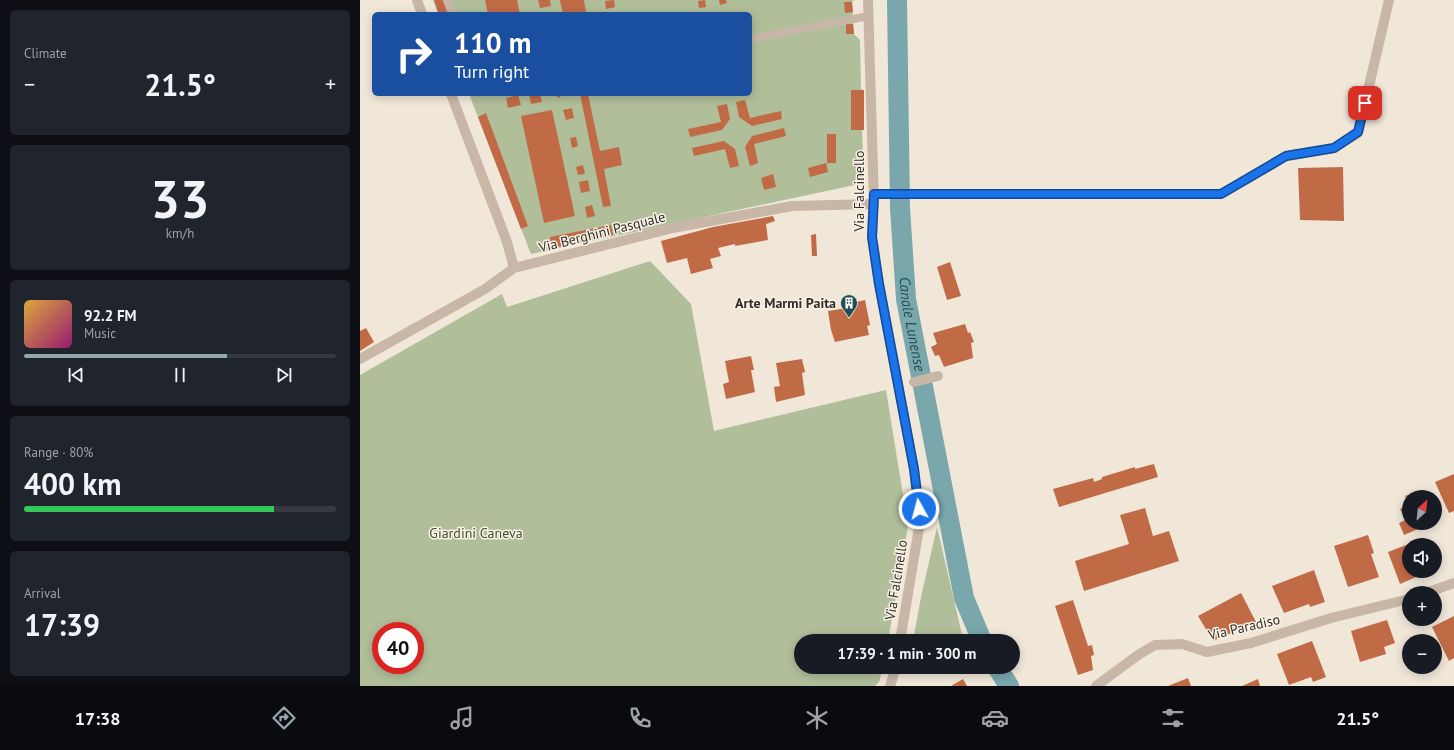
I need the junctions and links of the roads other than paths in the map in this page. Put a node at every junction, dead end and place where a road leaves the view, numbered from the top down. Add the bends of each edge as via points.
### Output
1 (416, 0) edge
2 (447, 0) edge
3 (868, 0) edge
4 (1389, 0) edge
5 (421, 12) edge
6 (451, 12) edge
7 (869, 16) junction
8 (752, 40) edge
9 (452, 96) edge
10 (874, 199) junction
11 (514, 268) junction
12 (360, 359) edge
13 (938, 376) dead end
14 (915, 382) dead end
15 (1454, 583) edge
16 (1442, 587) edge
17 (1402, 601) edge
18 (901, 634) edge
19 (894, 674) edge
20 (890, 686) edge
21 (1096, 686) edge

1 - 5 street
2 - 6 lane
3 - 7 street, Via Falcinello
4 - 10 street, Via Berghini Pasquale via 1358,132 1334,148 1286,156 1221,194 889,194
7 - 8 lane
7 - 10 street, Via Falcinello
9 - 11 street via 507,242
10 - 11 street, Via Berghini Pasquale via 792,206 672,228
10 - 18 street, Via Falcinello via 874,245 914,469 920,522
11 - 12 street, Via Berghini Pasquale via 485,289
13 - 14 street
15 - 16 street
17 - 21 street, Via Paradiso via 1331,618 1251,643 1207,652 1182,644 1156,645
19 - 20 street

